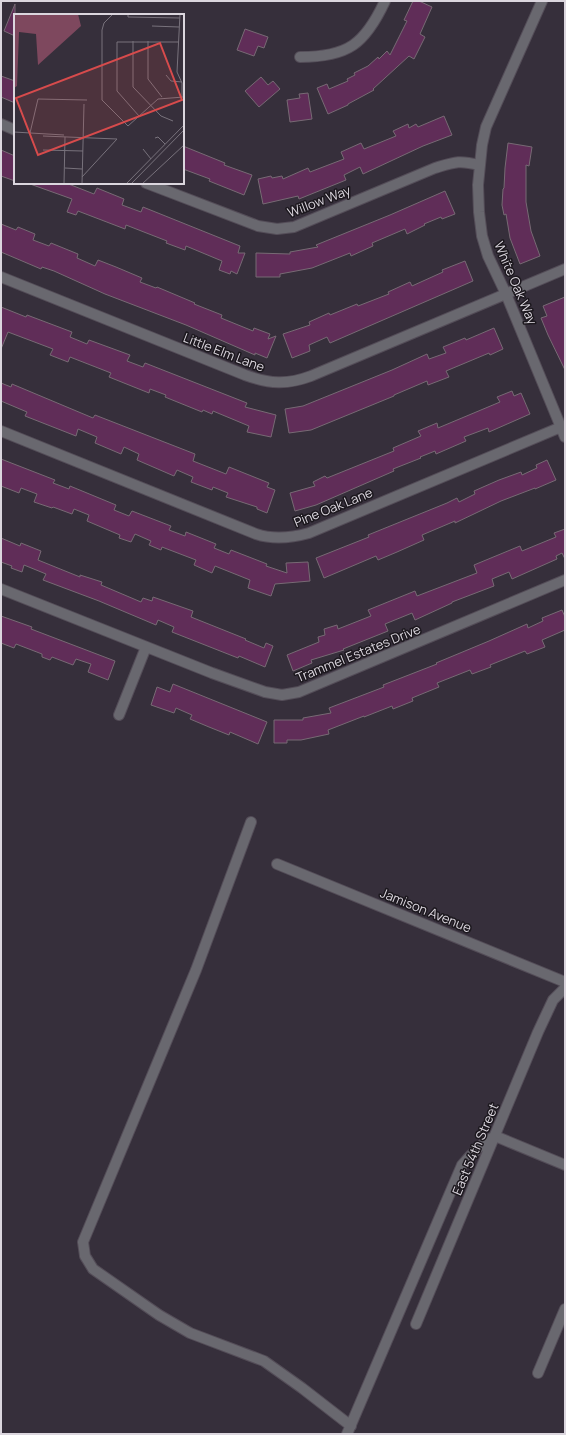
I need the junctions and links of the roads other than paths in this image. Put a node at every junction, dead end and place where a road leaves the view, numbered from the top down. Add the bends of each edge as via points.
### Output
1 (385, 1) edge
2 (542, 1) edge
3 (300, 57) dead end
4 (1, 124) edge
5 (14, 130) edge
6 (479, 165) junction
7 (149, 184) edge
8 (565, 269) edge
9 (1, 278) edge
10 (506, 294) junction
11 (561, 427) junction
12 (1, 431) edge
13 (565, 437) edge
14 (565, 580) edge
15 (1, 589) edge
16 (146, 647) junction
17 (119, 715) dead end
18 (251, 822) dead end
19 (277, 864) dead end
20 (565, 982) edge
21 (565, 988) edge
22 (495, 1136) junction
23 (565, 1165) edge
24 (565, 1309) edge
25 (416, 1324) dead end
26 (538, 1373) dead end
27 (349, 1430) edge

1 - 3 street via 371,28 357,43 330,55
2 - 6 street, White Oak Way via 486,127
4 - 5 street
6 - 7 street, Willow Way via 455,161 294,227 277,229 258,226
6 - 10 street, White Oak Way via 482,236 488,256
8 - 10 street, Little Elm Lane
9 - 10 street, Little Elm Lane via 257,380 277,383 311,376
10 - 11 street, White Oak Way
11 - 12 street, Pine Oak Lane via 309,533 286,538 256,534
11 - 13 street, White Oak Way
14 - 16 street, Trammel Estates Drive via 291,694 265,692
15 - 16 street, Trammel Estates Drive
16 - 17 street
18 - 27 street via 196,970 83,1242 85,1256 93,1270 159,1315 190,1333 264,1361 302,1388
19 - 20 street, Jamison Avenue
21 - 22 street, East 54th Street via 549,1006
22 - 23 street
22 - 25 street, East 54th Street
22 - 27 street via 472,1152 462,1165
24 - 26 street

